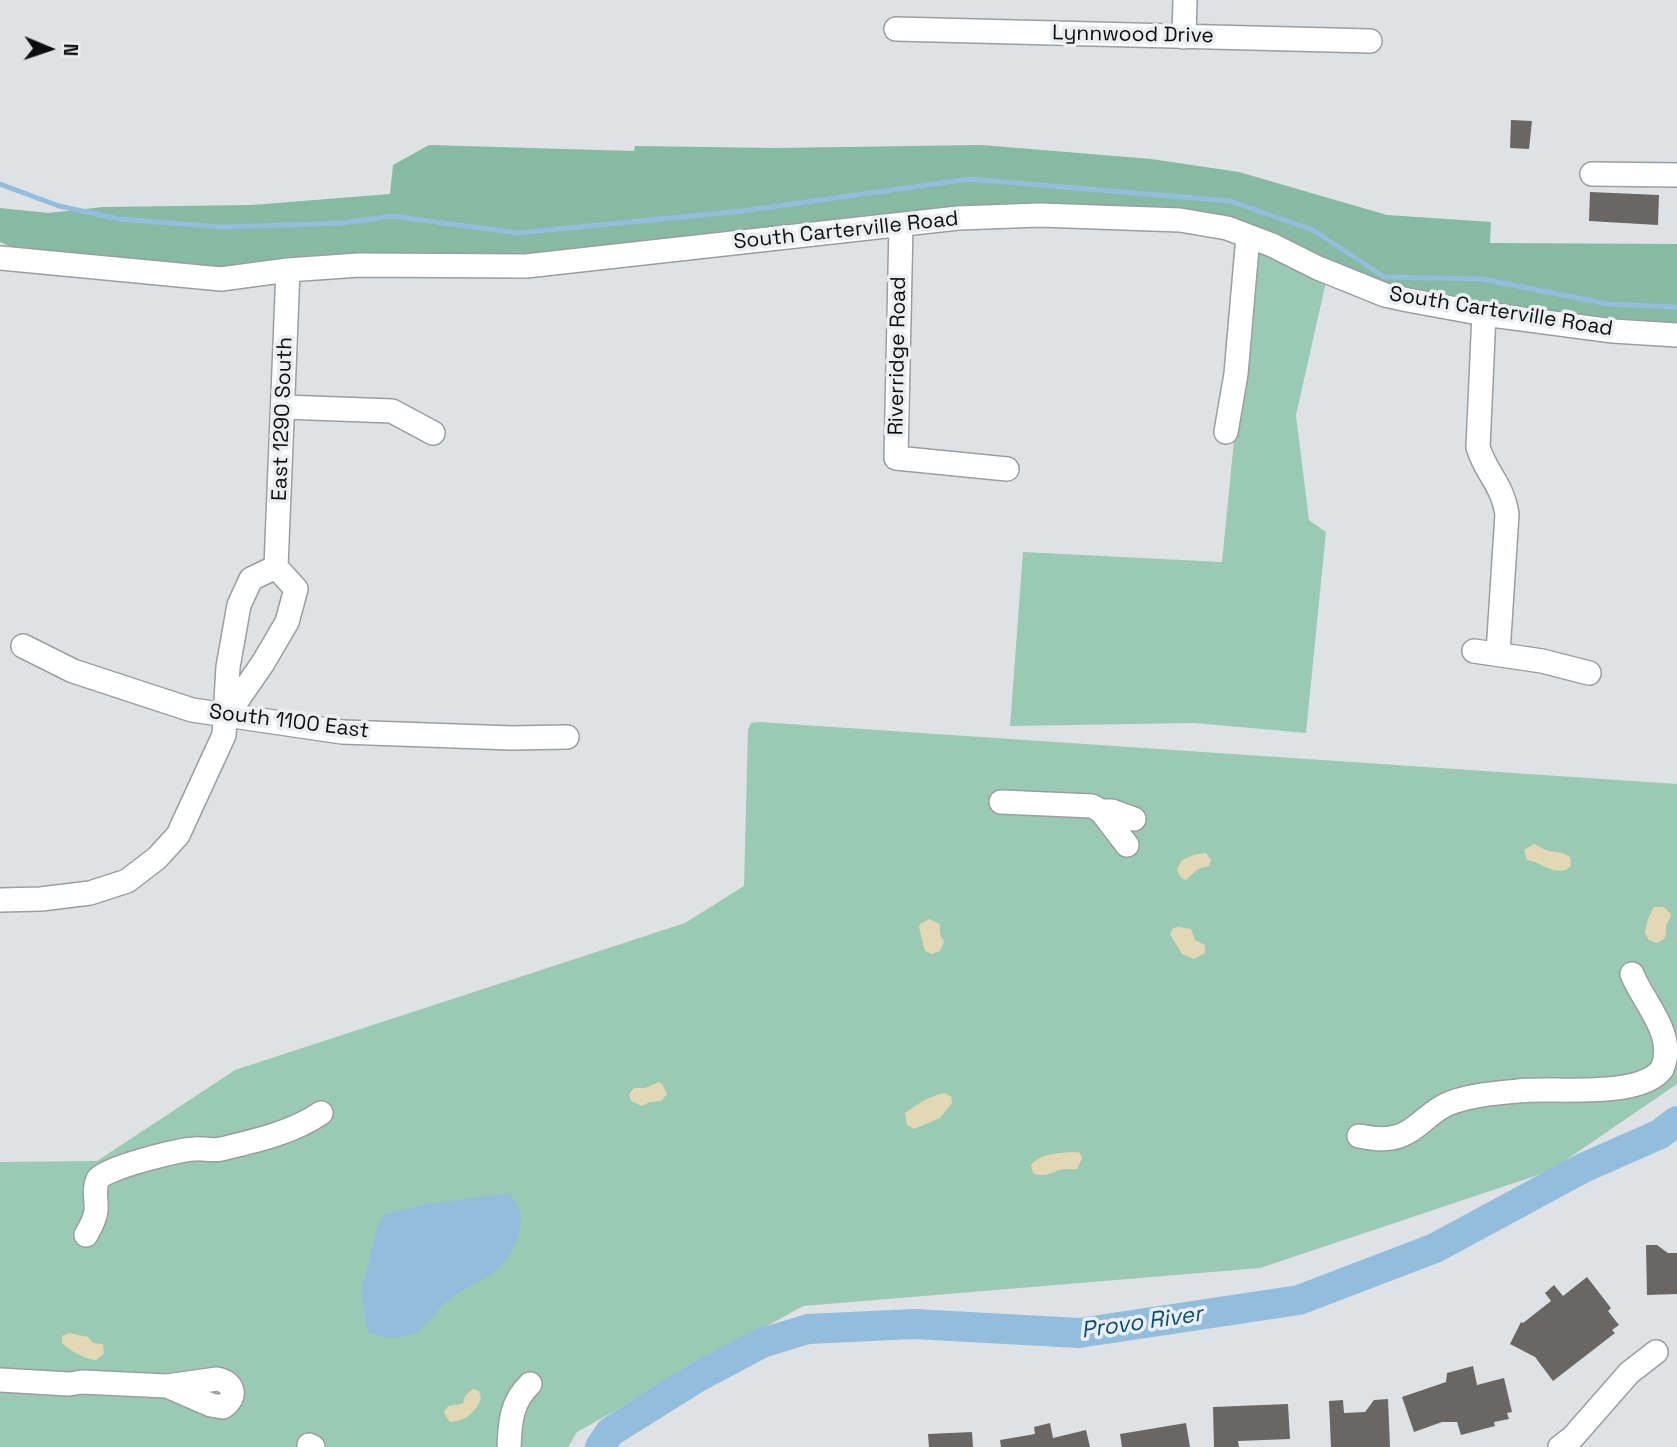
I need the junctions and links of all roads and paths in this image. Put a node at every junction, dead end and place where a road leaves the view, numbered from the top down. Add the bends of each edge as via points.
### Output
1 (1185, 0) edge
2 (896, 29) dead end
3 (1184, 37) junction
4 (1370, 41) dead end
5 (1592, 174) dead end
6 (1677, 175) edge
7 (901, 225) junction
8 (1248, 236) junction
9 (0, 258) edge
10 (288, 270) junction
11 (1485, 314) junction
12 (1677, 335) edge
13 (284, 407) junction
14 (1226, 432) dead end
15 (433, 433) dead end
16 (1007, 469) dead end
17 (276, 567) junction
18 (23, 646) dead end
19 (1474, 651) dead end
20 (1498, 653) junction
21 (1589, 673) dead end
22 (226, 715) junction
23 (567, 737) dead end
24 (1001, 802) dead end
25 (1101, 811) junction
26 (1134, 819) dead end
27 (1128, 845) dead end
28 (0, 900) edge
29 (1633, 974) dead end
30 (321, 1113) dead end
31 (1359, 1136) dead end
32 (86, 1235) dead end
33 (1656, 1352) dead end
34 (0, 1380) edge
35 (530, 1384) dead end
36 (167, 1385) dead end
37 (509, 1447) edge
38 (1560, 1447) edge

1 - 3 street
2 - 3 street, Lynnwood Drive
3 - 4 street, Lynnwood Drive
5 - 6 street
7 - 8 street, South Carterville Road via 958,218 1057,216 1180,220
7 - 10 street, South Carterville Road via 526,266 359,265
7 - 16 street, Riverridge Road via 896,458
8 - 11 street, South Carterville Road via 1385,295
8 - 14 street
9 - 10 street, South Carterville Road via 221,279
10 - 13 street, East 1290 South
11 - 12 street, South Carterville Road
11 - 20 street via 1478,447 1498,483 1507,513
13 - 15 street via 392,411
13 - 17 street, East 1290 South
17 - 22 street via 251,579 239,605 228,667
17 - 22 street via 296,589 287,622
18 - 22 street, South 1100 East via 73,671 192,710
19 - 20 street
20 - 21 street
22 - 23 street, South 1100 East via 342,732
22 - 28 street via 224,735 190,811 178,835 157,858 127,881 90,893
24 - 25 street via 1092,806
25 - 26 street
25 - 27 street
29 - 31 street via 1670,1042 1667,1058 1653,1077 1627,1087 1527,1090 1465,1098 1438,1108 1408,1133 1392,1138
30 - 32 street via 297,1128 217,1150 173,1153 106,1172 96,1187 96,1213
33 - 38 street via 1629,1373
34 - 36 street
35 - 37 street via 514,1404

